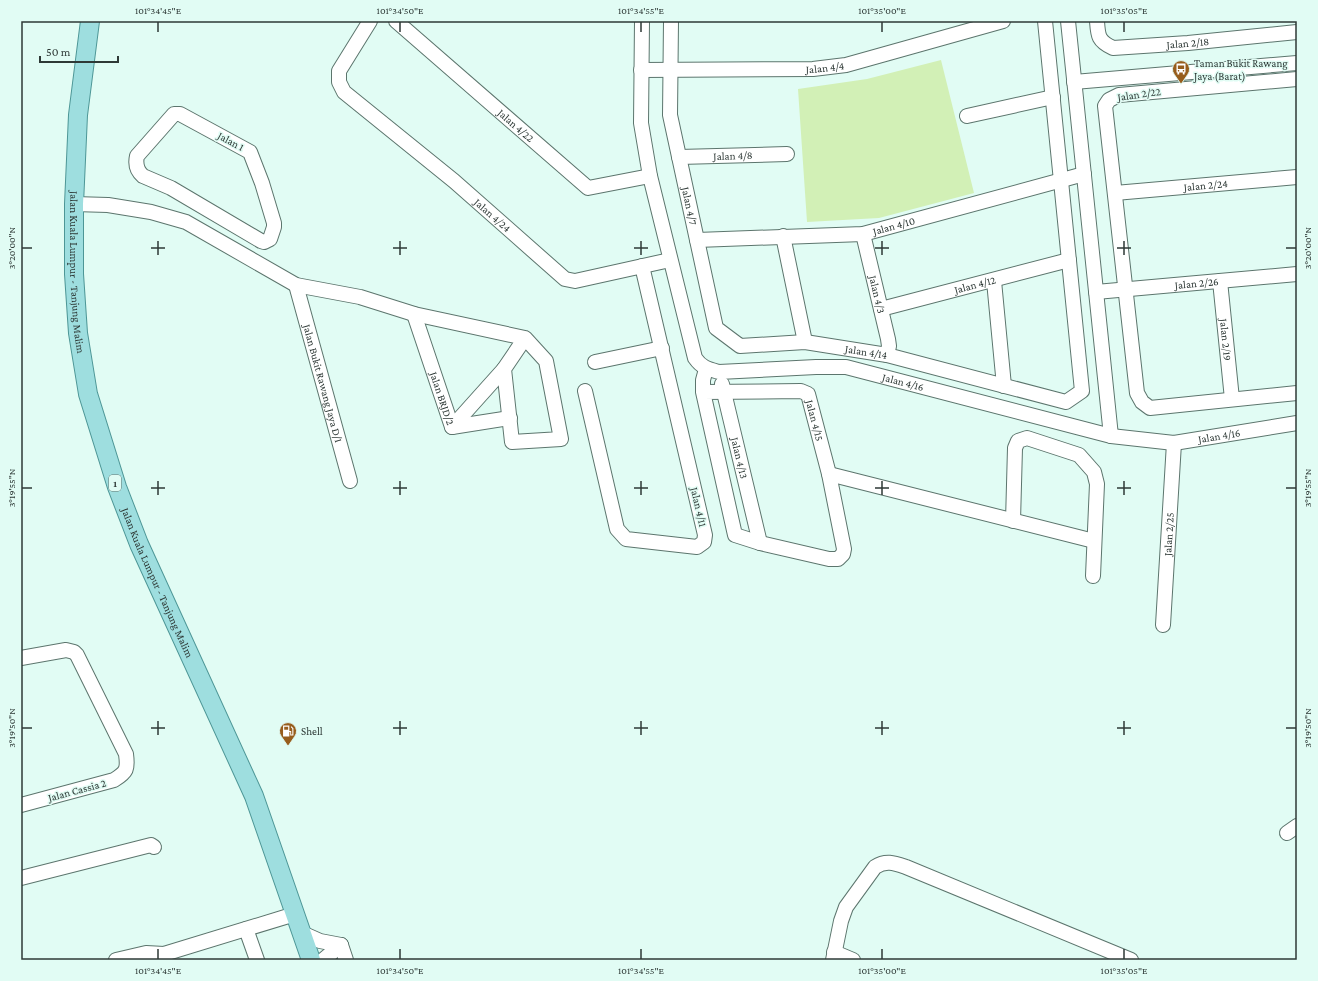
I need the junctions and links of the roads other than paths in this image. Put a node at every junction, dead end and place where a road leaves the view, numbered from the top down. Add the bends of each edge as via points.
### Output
1 (90, 21) edge
2 (370, 21) edge
3 (396, 21) edge
4 (642, 21) edge
5 (671, 21) edge
6 (1003, 21) edge
7 (1045, 21) edge
8 (1068, 21) edge
9 (1098, 21) edge
10 (1297, 32) edge
11 (1297, 63) edge
12 (669, 69) junction
13 (641, 70) junction
14 (1297, 79) edge
15 (1074, 82) junction
16 (1053, 97) junction
17 (967, 116) dead end
18 (787, 154) dead end
19 (679, 157) junction
20 (1084, 174) junction
21 (650, 176) junction
22 (1297, 177) edge
23 (1061, 180) junction
24 (1115, 193) junction
25 (195, 203) junction
26 (74, 204) junction
27 (186, 222) junction
28 (863, 234) junction
29 (783, 236) junction
30 (697, 240) junction
31 (670, 260) junction
32 (1069, 260) junction
33 (642, 266) junction
34 (1297, 274) edge
35 (994, 281) junction
36 (1220, 281) junction
37 (296, 285) junction
38 (1126, 290) junction
39 (1096, 292) junction
40 (881, 309) junction
41 (414, 314) junction
42 (727, 337) joint
43 (525, 338) junction
44 (805, 342) junction
45 (662, 348) junction
46 (893, 356) junction
47 (595, 362) dead end
48 (504, 368) junction
49 (713, 370) junction
50 (893, 379) junction
51 (1004, 386) junction
52 (585, 391) dead end
53 (723, 391) junction
54 (703, 392) junction
55 (1297, 393) edge
56 (1232, 399) junction
57 (510, 418) junction
58 (1297, 423) edge
59 (452, 428) junction
60 (1111, 436) junction
61 (1174, 443) junction
62 (829, 474) junction
63 (350, 481) dead end
64 (1013, 521) junction
65 (1094, 541) junction
66 (760, 543) junction
67 (1093, 576) dead end
68 (1163, 625) dead end
69 (21, 658) edge
70 (21, 804) edge
71 (154, 846) dead end
72 (21, 878) edge
73 (296, 914) junction
74 (246, 929) junction
75 (302, 934) junction
76 (341, 945) junction
77 (834, 956) edge
78 (147, 957) edge
79 (162, 957) edge
80 (116, 960) edge
81 (257, 960) edge
82 (311, 960) edge
83 (323, 960) edge
84 (346, 960) edge
85 (853, 960) edge
86 (1131, 960) edge

1 - 26 main road, Jalan Kuala Lumpur - Tanjung Malim / 1 via 78,115
2 - 33 street, Jalan 4/24 via 339,71 339,82 344,92 454,180 564,279 575,281
3 - 21 street, Jalan 4/22 via 588,188
4 - 13 street
5 - 12 street, Jalan 4/7
6 - 12 street, Jalan 4/4 via 846,65 813,69
7 - 16 street
8 - 15 street
9 - 10 street, Jalan 2/18 via 1098,36 1104,44 1112,48
11 - 15 street
12 - 13 street, Jalan 4/4
12 - 19 street, Jalan 4/7 via 670,115
13 - 21 street via 641,123
14 - 24 street, Jalan 2/22 via 1119,95 1108,100 1105,106
15 - 20 street
16 - 17 street
16 - 23 street
18 - 19 street, Jalan 4/8
19 - 30 street, Jalan 4/7
20 - 23 street, Jalan 4/10
20 - 39 street
21 - 31 street
22 - 24 street, Jalan 2/24
23 - 28 street, Jalan 4/10
23 - 32 street
24 - 38 street
25 - 25 street, Jalan 1 via 171,188 143,176 136,165 137,156 174,114 180,114 250,152 274,223 272,236 267,241 261,240
25 - 27 street
26 - 27 street via 108,205 151,212
26 - 73 main road, Jalan Kuala Lumpur - Tanjung Malim / 1 via 74,274 78,333 88,394 109,464 138,544 254,796
27 - 37 street
28 - 29 street, Jalan 4/10
28 - 40 street, Jalan 4/3
29 - 30 street, Jalan 4/10
29 - 44 street
30 - 42 street, Jalan 4/7 via 716,328
31 - 33 street, Jalan 4/24
31 - 49 street via 695,358 699,364
32 - 35 street, Jalan 4/12
32 - 51 street, Jalan 4/14 via 1082,391 1066,402
33 - 45 street, Jalan 4/11
34 - 36 street, Jalan 2/26
35 - 40 street, Jalan 4/12
35 - 51 street
36 - 38 street, Jalan 2/26
36 - 56 street, Jalan 2/19
37 - 41 street via 360,297
37 - 63 street, Jalan Bukit Rawang Jaya D/1
38 - 39 street, Jalan 2/26
38 - 56 street via 1137,393 1142,402 1150,408
39 - 60 street
40 - 46 street, Jalan 4/3
41 - 43 street
41 - 59 street, Jalan BRJD/2
42 - 44 street, Jalan 4/14 via 740,346
43 - 48 street
43 - 57 street via 546,361 561,439 512,442
44 - 46 street, Jalan 4/14
45 - 47 street
45 - 52 street, Jalan 4/11 via 705,534 704,542 697,547 626,539 616,529
46 - 50 street, Jalan 4/3
46 - 51 street, Jalan 4/14
48 - 57 street
48 - 59 street
49 - 50 street, Jalan 4/16 via 846,368
49 - 53 street, Jalan 4/13
49 - 54 street via 703,380
50 - 60 street, Jalan 4/16
53 - 54 street, Jalan 4/15
53 - 62 street, Jalan 4/15 via 806,393
53 - 66 street, Jalan 4/13
54 - 66 street via 735,534
55 - 56 street
57 - 59 street, Jalan BRJD/2
58 - 61 street, Jalan 4/16
60 - 61 street, Jalan 4/16
61 - 68 street, Jalan 2/25
62 - 64 street
62 - 66 street, Jalan 4/15 via 843,554 838,559 829,559
64 - 65 street
64 - 65 street via 1015,448 1018,441 1027,438 1079,455 1094,472 1097,484
65 - 67 street
69 - 70 street, Jalan Cassia 2 via 66,650 77,655 126,754 128,766 123,775 114,780
71 - 72 street
73 - 74 street
73 - 75 main road, Jalan Kuala Lumpur - Tanjung Malim / 1
74 - 79 street
74 - 81 street
75 - 76 street via 320,942
75 - 82 main road, Jalan Kuala Lumpur - Tanjung Malim / 1
76 - 83 street
76 - 84 street
77 - 85 street
77 - 86 street via 846,906 875,867 890,862
78 - 79 street
78 - 80 street

